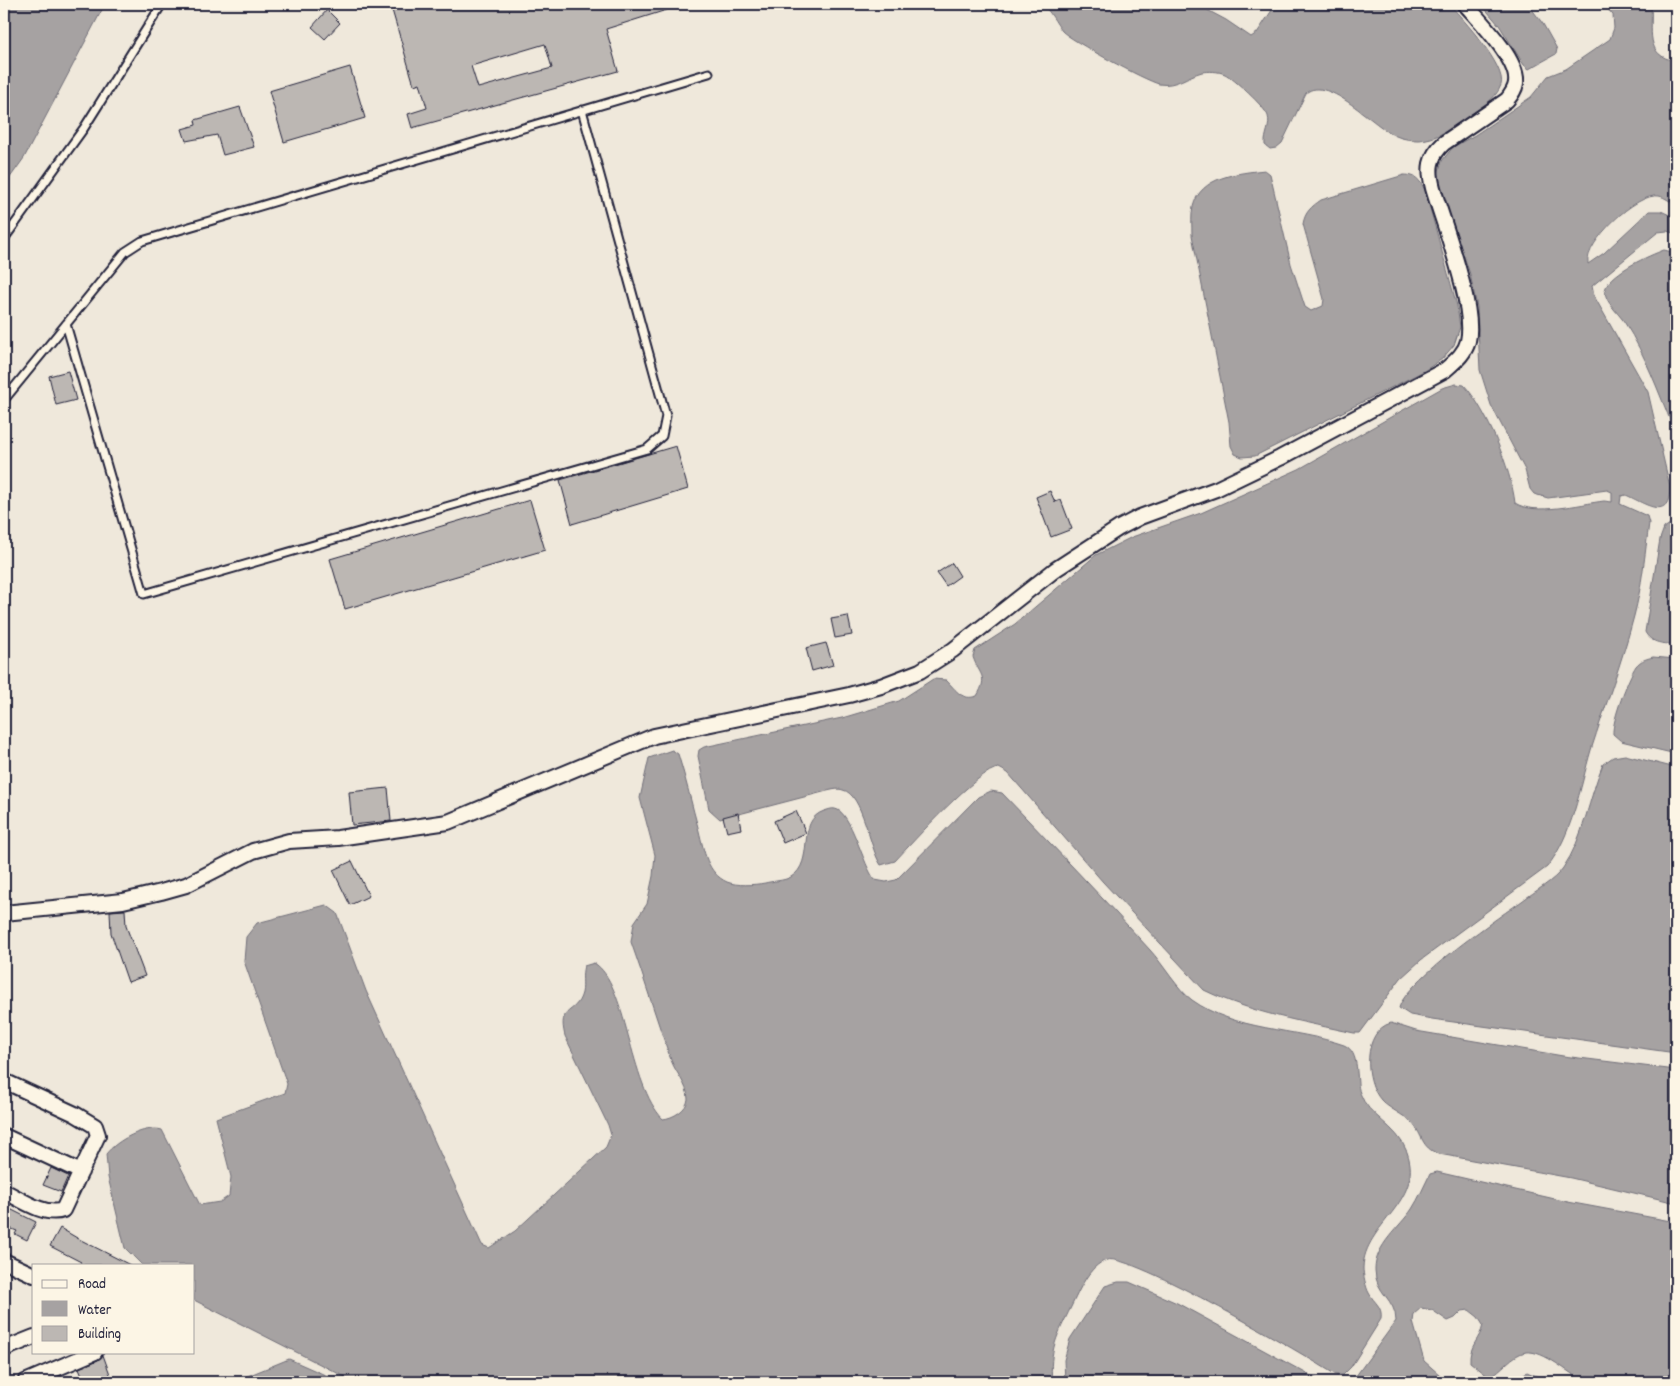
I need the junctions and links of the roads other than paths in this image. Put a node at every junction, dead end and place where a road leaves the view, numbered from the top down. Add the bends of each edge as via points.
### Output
1 (162, 4) edge
2 (1465, 4) edge
3 (710, 73) dead end
4 (582, 110) junction
5 (4, 239) edge
6 (66, 324) junction
7 (4, 400) edge
8 (4, 913) edge
9 (4, 1081) edge
10 (4, 1136) edge
11 (81, 1172) junction
12 (4, 1191) edge
13 (4, 1260) edge
14 (32, 1274) edge
15 (32, 1338) edge
16 (4, 1349) edge
17 (90, 1354) edge
18 (25, 1382) edge

1 - 5 lane via 84,128
2 - 8 street via 1506,55 1516,83 1507,100 1444,143 1430,164 1433,188 1464,293 1469,332 1463,352 1445,370 1280,458 1118,528 1056,569 953,650 920,671 849,695 654,736 448,822 338,838 289,841 253,851 186,884 161,892 123,901
3 - 4 lane
4 - 6 lane via 142,241 125,252
4 - 6 lane via 666,416 662,436 647,449 144,594
6 - 7 lane
9 - 11 street via 95,1126 98,1136
10 - 11 street
11 - 12 street via 63,1210 56,1213
13 - 14 street
15 - 16 street
17 - 18 street

